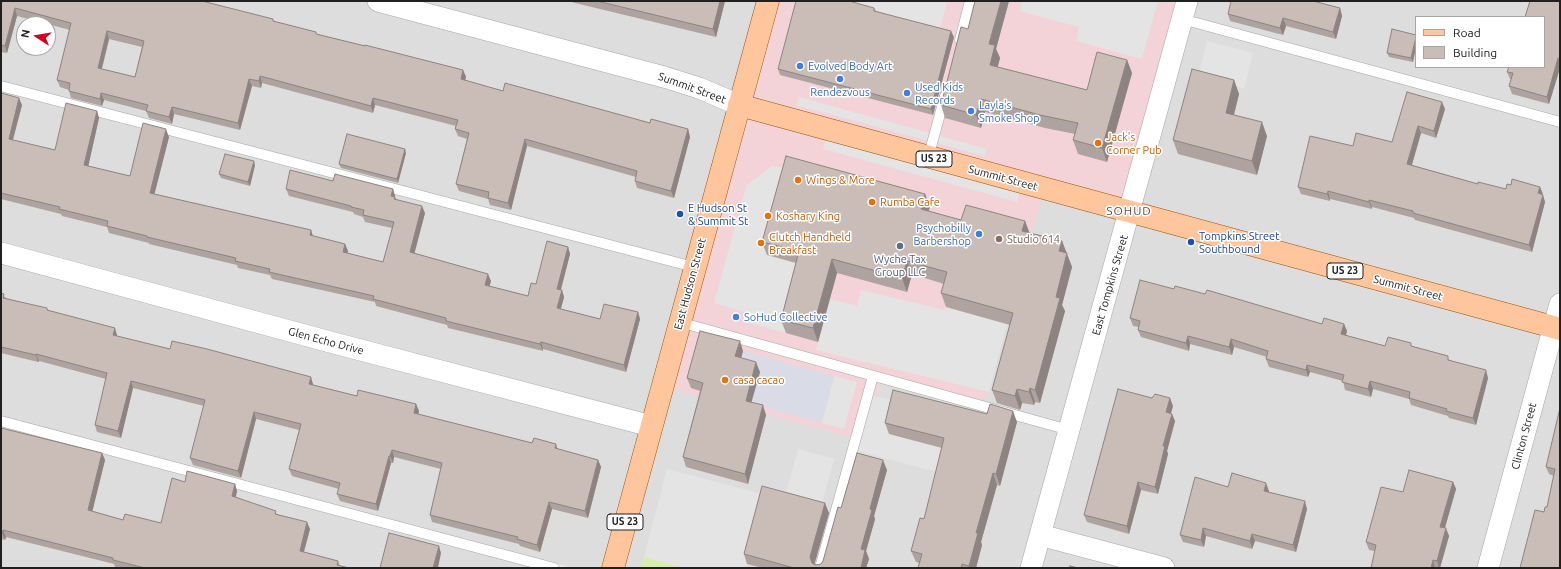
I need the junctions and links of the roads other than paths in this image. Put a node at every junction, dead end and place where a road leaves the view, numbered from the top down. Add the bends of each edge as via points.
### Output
1 (378, 1) edge
2 (768, 1) edge
3 (970, 1) edge
4 (1185, 10) edge
5 (956, 53) edge
6 (1, 86) edge
7 (947, 90) edge
8 (739, 105) junction
9 (1560, 122) edge
10 (928, 158) junction
11 (1130, 213) junction
12 (1, 253) edge
13 (694, 267) junction
14 (1560, 304) edge
15 (679, 322) junction
16 (1557, 329) edge
17 (873, 376) junction
18 (1, 420) edge
19 (651, 426) junction
20 (1069, 430) junction
21 (1040, 535) junction
22 (554, 568) edge
23 (613, 568) edge
24 (820, 568) edge
25 (1031, 568) edge
26 (1164, 568) edge
27 (1488, 568) edge

1 - 8 street, Summit Street via 664,77
2 - 8 main road, East Hudson Street / US 23
3 - 5 lane
4 - 9 lane
4 - 11 street, East Tompkins Street
6 - 13 lane
7 - 10 lane
8 - 10 main road, Summit Street / US 23
8 - 13 main road, East Hudson Street / US 23
10 - 11 main road, Summit Street / US 23
11 - 16 main road, Summit Street / US 23
11 - 20 street, East Tompkins Street
12 - 19 street, Glen Echo Drive
13 - 15 main road, East Hudson Street / US 23
14 - 16 street, Clinton Street
15 - 17 lane
15 - 19 main road, East Hudson Street / US 23
16 - 27 street, Clinton Street
17 - 20 lane
17 - 24 lane
18 - 22 lane
19 - 23 main road, East Hudson Street / US 23
20 - 21 street, East Tompkins Street
21 - 25 street, East Tompkins Street
21 - 26 street

